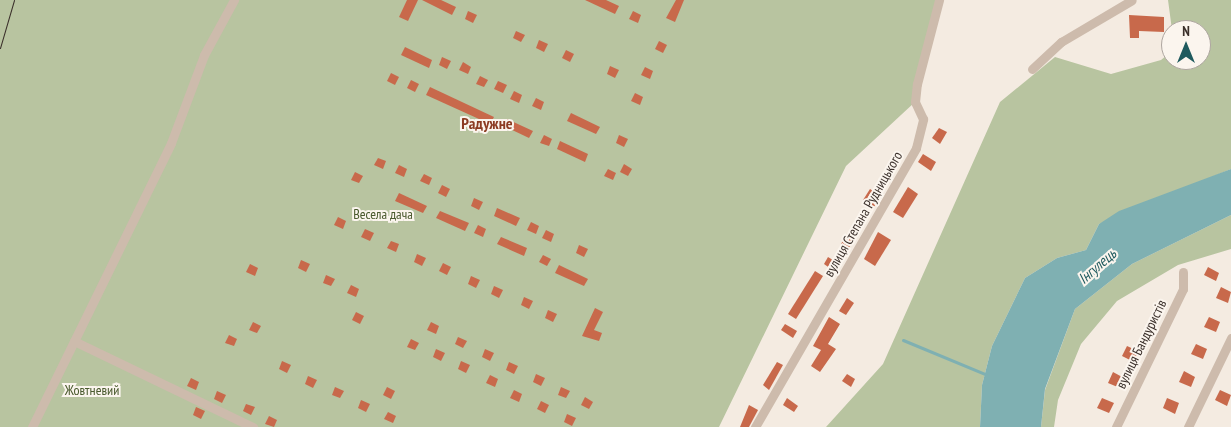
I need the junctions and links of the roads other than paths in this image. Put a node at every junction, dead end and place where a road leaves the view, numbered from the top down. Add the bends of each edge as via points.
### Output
1 (234, 0) edge
2 (939, 0) edge
3 (1132, 0) edge
4 (1032, 68) dead end
5 (1183, 272) dead end
6 (1231, 338) edge
7 (74, 341) junction
8 (32, 427) edge
9 (253, 427) edge
10 (755, 427) edge
11 (1116, 427) edge
12 (1188, 427) edge

1 - 7 street via 204,55 171,143
2 - 10 street, вулиця Степана Рудницького via 917,84 915,102 923,119 916,148
3 - 4 street via 1061,42
5 - 11 street, вулиця Бандуристів via 1183,289
6 - 12 street
7 - 8 street
7 - 9 street

